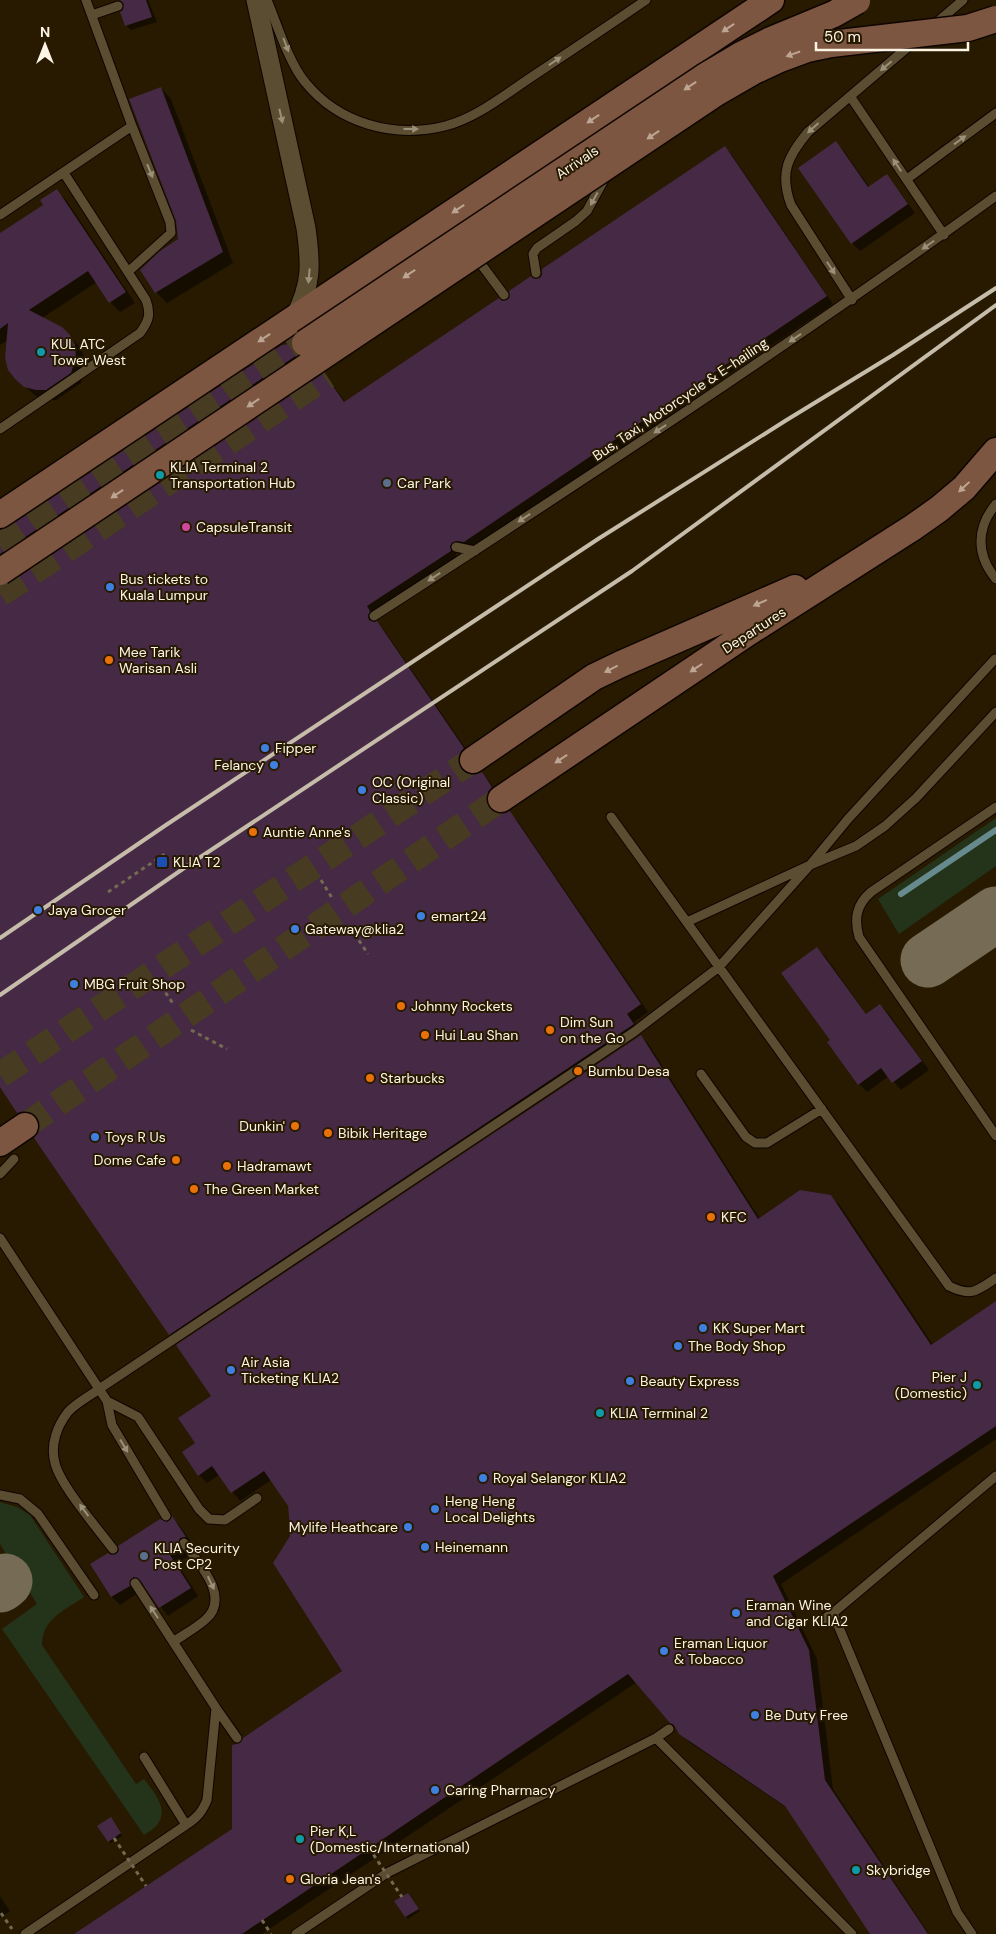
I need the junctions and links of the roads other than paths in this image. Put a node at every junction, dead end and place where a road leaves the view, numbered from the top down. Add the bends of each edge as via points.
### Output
1 (86, 0) edge
2 (256, 0) edge
3 (267, 0) edge
4 (646, 0) edge
5 (860, 0) edge
6 (963, 0) edge
7 (770, 1) edge
8 (118, 6) dead end
9 (92, 15) junction
10 (996, 19) edge
11 (850, 96) junction
12 (644, 105) dead end
13 (996, 113) edge
14 (132, 126) junction
15 (64, 173) junction
16 (907, 179) junction
17 (996, 196) edge
18 (524, 197) junction
19 (0, 215) edge
20 (944, 234) junction
21 (385, 258) junction
22 (129, 271) junction
23 (536, 273) dead end
24 (504, 294) dead end
25 (852, 300) junction
26 (295, 318) junction
27 (304, 343) tunnel mouth
28 (327, 376) tunnel mouth
29 (0, 429) edge
30 (996, 451) edge
31 (996, 504) edge
32 (0, 515) edge
33 (456, 547) dead end
34 (884, 547) junction
35 (475, 551) junction
36 (0, 572) edge
37 (996, 579) edge
38 (374, 616) dead end
39 (996, 658) edge
40 (996, 712) edge
41 (473, 760) tunnel mouth
42 (502, 799) tunnel mouth
43 (996, 807) edge
44 (611, 817) dead end
45 (810, 865) junction
46 (687, 922) junction
47 (719, 967) junction
48 (701, 1074) dead end
49 (822, 1109) junction
50 (25, 1126) tunnel mouth
51 (996, 1136) edge
52 (7, 1151) edge
53 (0, 1174) edge
54 (0, 1238) edge
55 (996, 1278) edge
56 (99, 1389) junction
57 (107, 1400) junction
58 (996, 1476) edge
59 (0, 1494) edge
60 (257, 1498) dead end
61 (166, 1516) dead end
62 (184, 1543) dead end
63 (113, 1549) dead end
64 (135, 1583) dead end
65 (94, 1595) dead end
66 (833, 1613) junction
67 (819, 1622) dead end
68 (173, 1642) junction
69 (216, 1708) junction
70 (669, 1728) dead end
71 (237, 1738) dead end
72 (656, 1738) junction
73 (144, 1757) dead end
74 (186, 1825) junction
75 (25, 1934) edge
76 (296, 1934) edge
77 (852, 1934) edge
78 (972, 1934) edge

1 - 9 lane
2 -> 26 street via 306,228 308,287
3 -> 4 lane via 293,64 318,97 352,119 397,129 445,126 464,119
5 -> 18 main road, Arrivals, bridge via 741,54
6 -> 11 lane
7 -> 21 main road via 664,76
8 - 9 lane
9 - 14 lane
10 -> 36 main road, bridge via 960,29 831,44 780,59 754,71 716,93
16 -> 11 lane
11 -> 25 lane via 794,148 785,176 791,204
12 -> 23 lane via 587,211 533,254
16 -> 13 lane
14 - 15 lane
14 -> 22 lane via 170,222 171,233
15 - 19 lane
15 - 22 lane
16 - 20 lane
17 - 20 lane, Bus, Taxi, Motorcycle & E-hailing
18 -> 27 main road, Arrivals, bridge
18 - 28 main road, bridge via 372,342
20 -> 25 lane, Bus, Taxi, Motorcycle & E-hailing
21 - 24 lane via 407,250 446,250 466,254 475,259
21 - 26 main road
22 - 29 lane via 150,310 149,321 140,333
25 -> 35 lane, Bus, Taxi, Motorcycle & E-hailing
26 -> 32 main road
30 -> 34 main road, Departures via 964,488
31 - 37 lane via 984,522 980,538 982,551
33 - 35 lane
34 -> 41 main road via 621,664 594,678
34 -> 42 main road, Departures via 749,632
35 -> 38 lane, Bus, Taxi, Motorcycle & E-hailing
39 - 45 lane
40 - 45 lane via 916,798 885,826 856,846
43 - 51 lane via 871,892 859,906 856,918 860,937
44 - 46 lane
45 - 46 lane
45 - 47 lane
46 - 47 lane
47 - 49 lane
47 - 56 lane via 634,1032
48 - 49 lane via 746,1137 755,1143 767,1143
49 - 55 lane via 949,1286 962,1292 977,1291
50 - 52 main road
52 - 53 lane
54 - 56 lane
56 - 57 lane
63 -> 56 lane via 65,1484 55,1463 53,1442 69,1411
57 - 60 lane via 138,1417 209,1518 224,1520
57 -> 61 lane via 112,1426
58 - 66 lane
59 - 65 lane via 20,1499 38,1514
62 -> 68 lane via 210,1580 216,1596 214,1610 206,1620
68 -> 64 lane
66 - 67 lane
66 - 78 lane via 957,1912
68 - 69 lane
69 - 71 lane
69 - 74 lane via 207,1800 203,1810
70 - 72 lane
72 - 76 lane via 387,1873
72 - 77 lane
73 - 74 lane
74 - 75 lane

